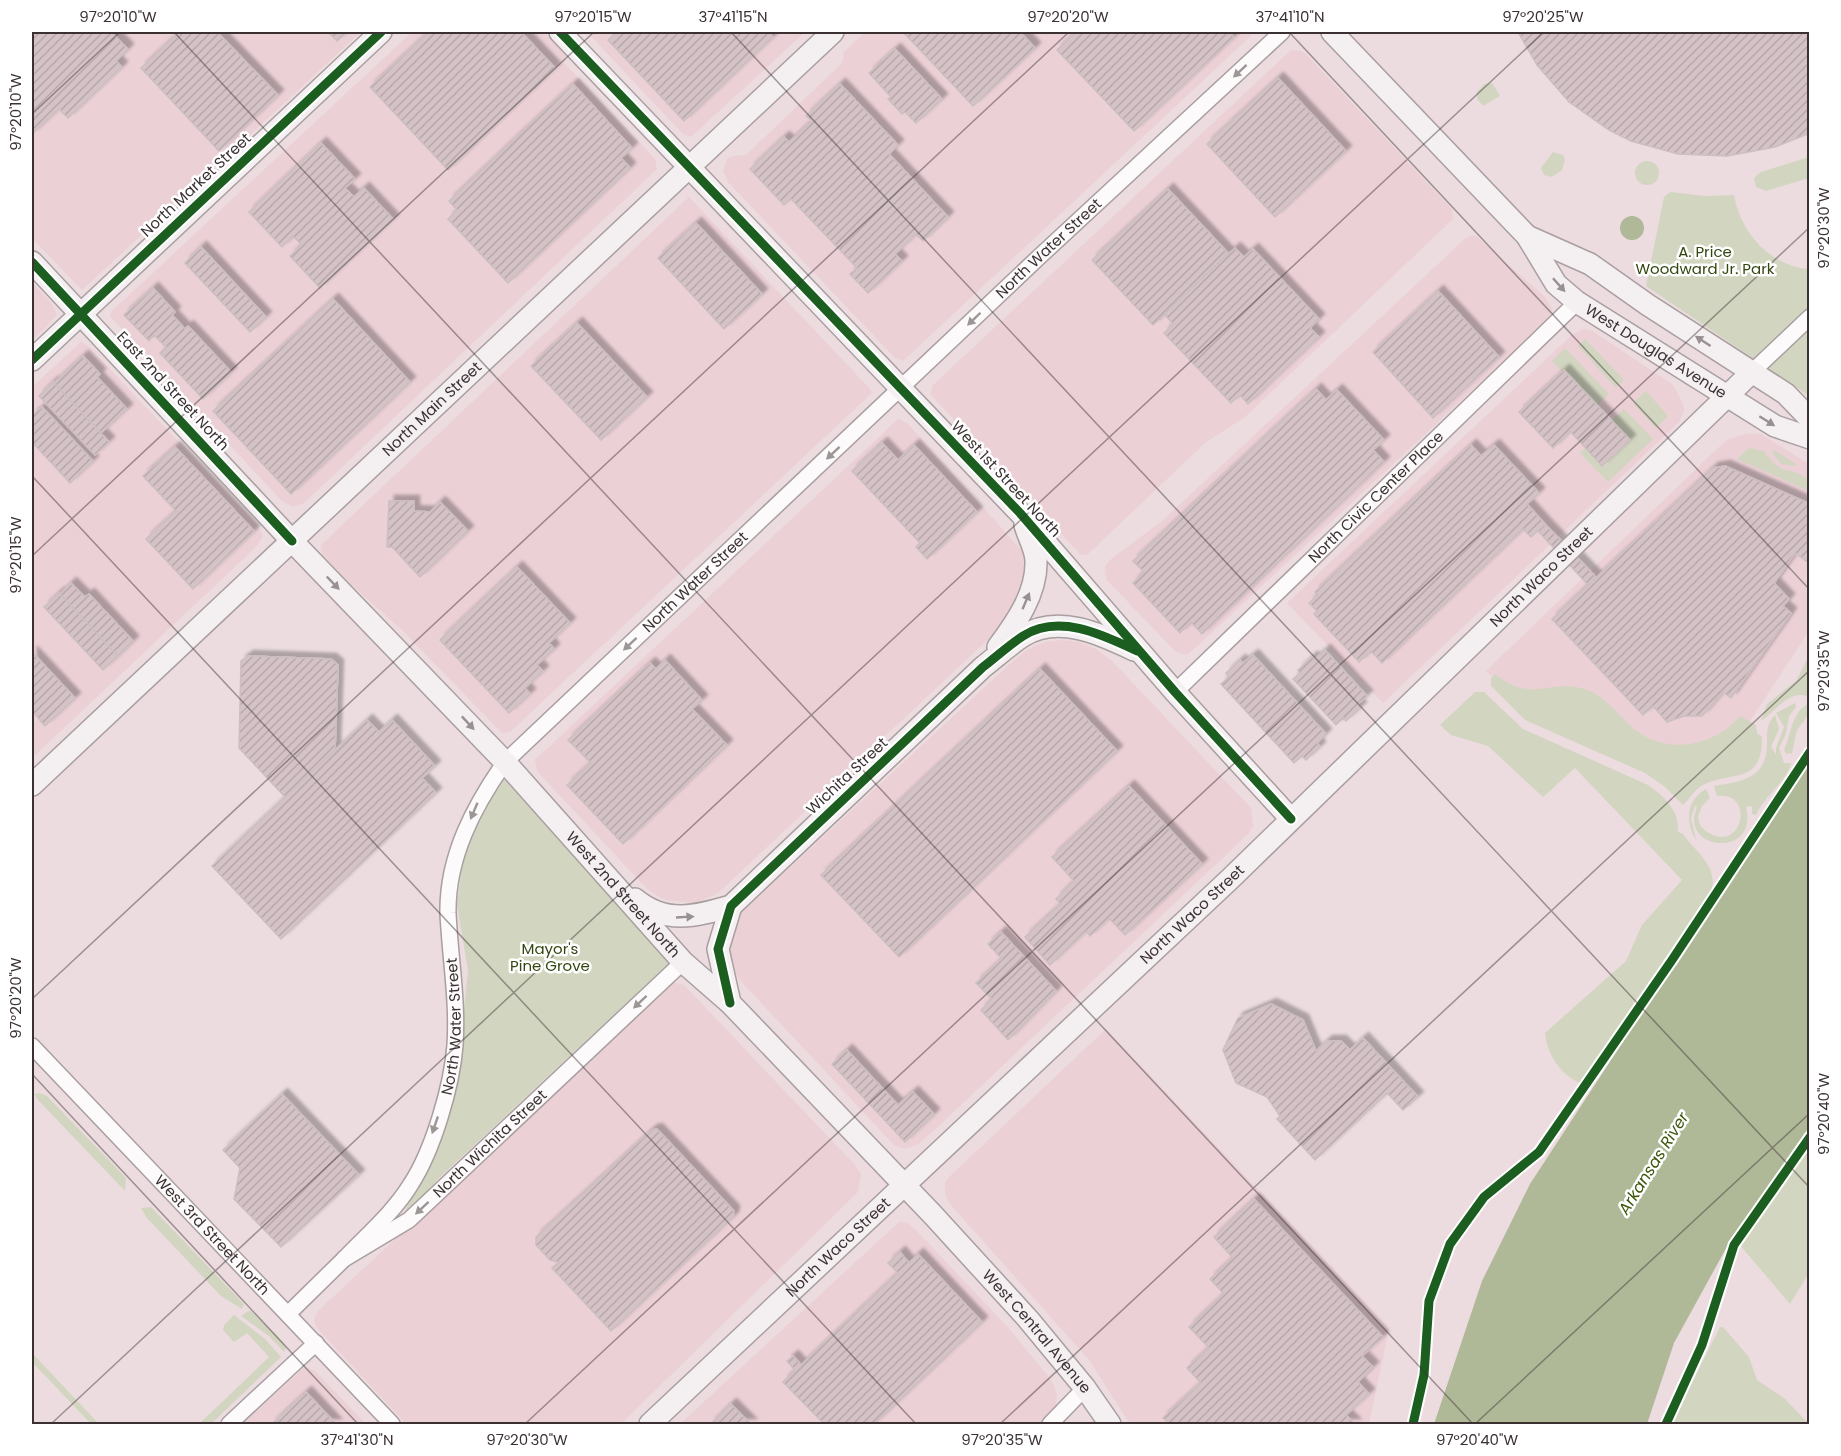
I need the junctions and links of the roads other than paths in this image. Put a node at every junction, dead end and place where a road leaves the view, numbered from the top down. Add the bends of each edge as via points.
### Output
1 (381, 32) edge
2 (561, 32) edge
3 (833, 32) edge
4 (1282, 32) edge
5 (1332, 32) edge
6 (689, 169) junction
7 (1527, 236) junction
8 (32, 262) edge
9 (1577, 302) junction
10 (80, 314) junction
11 (1809, 317) edge
12 (32, 360) edge
13 (1752, 372) junction
14 (900, 390) junction
15 (1728, 396) junction
16 (1809, 419) edge
17 (1809, 438) edge
18 (1020, 513) junction
19 (292, 541) junction
20 (1142, 654) junction
21 (983, 667) junction
22 (1175, 692) junction
23 (505, 762) junction
24 (32, 785) edge
25 (1291, 819) junction
26 (616, 884) junction
27 (731, 906) junction
28 (683, 962) junction
29 (730, 1003) junction
30 (32, 1046) edge
31 (906, 1186) junction
32 (957, 1244) joint
33 (344, 1259) junction
34 (289, 1313) junction
35 (316, 1343) junction
36 (1085, 1388) junction
37 (230, 1425) edge
38 (392, 1425) edge
39 (650, 1425) edge
40 (1050, 1425) edge
41 (1110, 1425) edge

1 - 10 street, North Market Street
2 - 6 street, West 1st Street North
3 - 6 street, North Main Street
4 -> 14 street, North Water Street
5 - 7 street, West Douglas Avenue
6 - 14 street, West 1st Street North
6 - 19 street, North Main Street
7 -> 9 street, West Douglas Avenue via 1556,284
13 -> 7 street, West Douglas Avenue via 1590,264
8 - 10 street, East 2nd Street North
9 - 15 street, West Douglas Avenue
9 - 22 street, North Civic Center Place
10 - 12 street, North Market Street
10 - 19 street, East 2nd Street North
11 - 13 street
13 - 15 street, North Waco Street
13 - 16 street, West Douglas Avenue via 1786,394
14 - 18 street, West 1st Street North
14 -> 23 street, North Water Street
15 -> 17 street, West Douglas Avenue via 1775,426
15 - 25 street, North Waco Street
18 - 20 street, West 1st Street North
21 -> 18 street via 1014,627 1035,578 1036,559
19 -> 23 street, West 2nd Street North
19 - 24 street, North Main Street
20 - 21 street via 1089,631 1049,626 1025,635
20 - 22 street, West 1st Street North
21 - 27 street, Wichita Street
22 - 25 street, West 1st Street North
23 - 26 street, West 2nd Street North
23 -> 33 street, North Water Street via 480,797 456,852 448,910 455,1048 441,1107 412,1184
25 - 31 street, North Waco Street
26 -> 27 street via 640,904 669,917 691,918
26 - 28 street, West 2nd Street North
27 - 29 street via 718,949
28 - 29 street, West 2nd Street North
28 -> 33 street, North Wichita Street via 409,1220
29 - 31 street, West 2nd Street North
30 - 34 street, West 3rd Street North
31 - 32 street, West 2nd Street North
31 - 39 street, North Waco Street
32 - 36 street, West Central Avenue via 1028,1319
33 - 34 street, North Wichita Street
34 - 35 street, West 3rd Street North
35 - 37 street
35 - 38 street, West 3rd Street North
36 - 40 street
36 - 41 street, West Central Avenue

